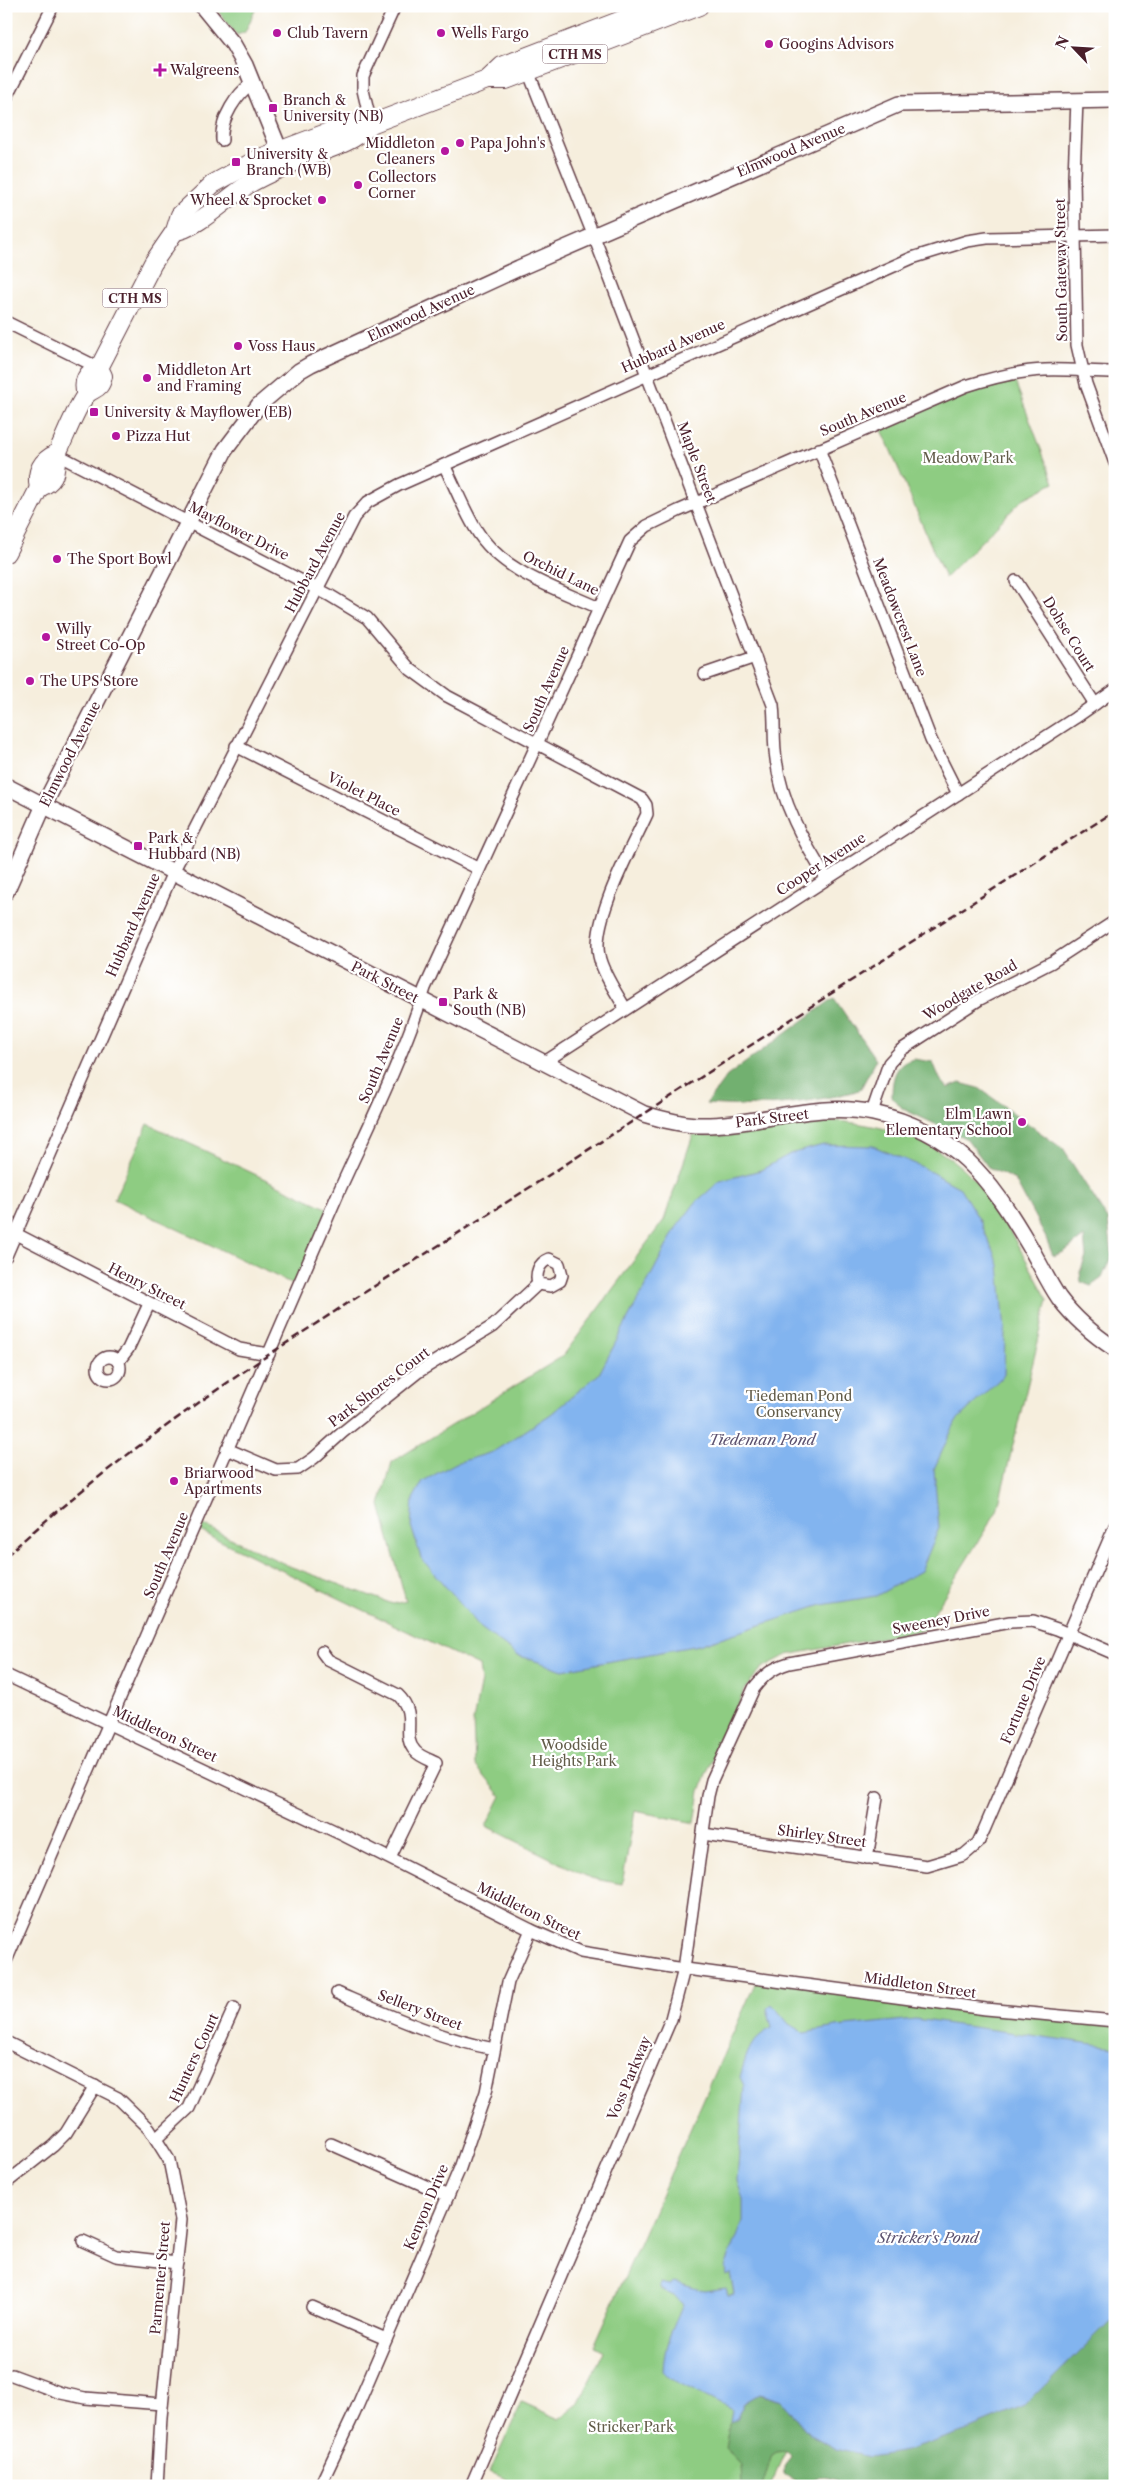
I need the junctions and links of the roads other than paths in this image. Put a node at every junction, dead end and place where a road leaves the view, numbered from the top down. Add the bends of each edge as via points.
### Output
1 (202, 6) edge
2 (395, 6) edge
3 (658, 6) edge
4 (699, 6) edge
5 (52, 7) edge
6 (526, 65) junction
7 (253, 82) junction
8 (6, 99) edge
9 (1077, 100) junction
10 (1115, 100) edge
11 (372, 124) junction
12 (222, 140) dead end
13 (283, 158) junction
14 (593, 235) junction
15 (1115, 235) edge
16 (1074, 236) junction
17 (6, 322) edge
18 (99, 368) junction
19 (1083, 372) junction
20 (1115, 372) edge
21 (646, 374) junction
22 (819, 449) junction
23 (56, 454) junction
24 (1115, 463) edge
25 (444, 465) junction
26 (696, 503) junction
27 (189, 522) junction
28 (6, 553) edge
29 (1016, 581) dead end
30 (318, 589) junction
31 (599, 608) junction
32 (754, 657) junction
33 (705, 674) dead end
34 (1115, 690) edge
35 (1095, 704) junction
36 (538, 743) junction
37 (236, 746) junction
38 (6, 786) edge
39 (958, 794) junction
40 (44, 805) junction
41 (479, 869) junction
42 (173, 872) junction
43 (827, 878) junction
44 (6, 892) edge
45 (1115, 921) edge
46 (421, 1000) junction
47 (625, 1008) junction
48 (543, 1063) junction
49 (872, 1112) junction
50 (16, 1234) junction
51 (6, 1256) edge
52 (538, 1284) dead end
53 (149, 1304) junction
54 (1115, 1349) edge
55 (268, 1354) junction
56 (118, 1362) dead end
57 (227, 1449) junction
58 (1115, 1526) edge
59 (1068, 1634) junction
60 (322, 1652) dead end
61 (1115, 1654) edge
62 (769, 1671) joint
63 (6, 1674) edge
64 (109, 1724) junction
65 (877, 1798) dead end
66 (703, 1834) junction
67 (390, 1858) junction
68 (867, 1858) junction
69 (937, 1864) joint
70 (531, 1930) junction
71 (6, 1961) edge
72 (684, 1969) junction
73 (337, 1993) dead end
74 (234, 2008) dead end
75 (1115, 2021) edge
76 (6, 2042) edge
77 (494, 2049) junction
78 (95, 2086) junction
79 (156, 2139) junction
80 (331, 2144) dead end
81 (6, 2183) edge
82 (448, 2196) junction
83 (83, 2242) dead end
84 (177, 2263) junction
85 (312, 2307) dead end
86 (386, 2340) junction
87 (12, 2375) dead end
88 (162, 2404) junction
89 (157, 2486) edge
90 (320, 2486) edge
91 (472, 2486) edge

1 - 7 street via 232,44
2 - 11 street via 363,76 363,90
3 - 6 main road, CTH MS
4 - 6 main road, CTH MS
5 - 8 street
6 - 11 main road, CTH MS via 504,81 486,80
6 - 14 street, Maple Street
7 - 12 street via 238,95 223,125
7 - 13 street
9 - 10 street, Elmwood Avenue
9 - 14 street, Elmwood Avenue via 899,104
9 - 16 street, South Gateway Street
11 - 13 main road, CTH MS via 355,138
13 - 18 main road, CTH MS via 246,164 213,184 183,211
14 - 21 street, Maple Street
14 - 27 street, Elmwood Avenue via 299,370 259,405 234,436
15 - 16 street, Hubbard Avenue
16 - 19 street, South Gateway Street via 1077,346
16 - 21 street, Hubbard Avenue via 987,238 912,258
17 - 18 street
18 - 23 main road, CTH MS via 102,380 96,390 86,395
19 - 20 street, South Avenue
19 - 22 street, South Avenue via 1046,370 985,380
19 - 24 street, South Gateway Street
21 - 25 street, Hubbard Avenue
21 - 26 street, Maple Street
22 - 26 street, South Avenue
22 - 39 street, Meadowcrest Lane via 931,740
23 - 27 street, Mayflower Drive
23 - 28 main road, CTH MS via 54,476 39,488
25 - 30 street, Hubbard Avenue via 399,485 362,508 354,517
25 - 31 street, Orchid Lane via 474,527 498,555 535,579
26 - 31 street, South Avenue via 647,526 630,541
26 - 32 street, Maple Street
27 - 30 street, Mayflower Drive
27 - 40 street, Elmwood Avenue
29 - 35 street, Dohse Court
30 - 36 street, Mayflower Drive via 367,618 410,669 424,680 447,696
30 - 37 street, Hubbard Avenue
31 - 36 street, South Avenue
32 - 33 street
32 - 43 street, Maple Street via 773,705 775,758 784,793 799,832
34 - 35 street, Cooper Avenue
35 - 39 street, Cooper Avenue
36 - 41 street, South Avenue
36 - 47 street, Mayflower Drive via 625,789 646,805 647,814 603,913 598,939 601,962
37 - 41 street, Violet Place
37 - 42 street, Hubbard Avenue
38 - 40 street, Park Street
39 - 43 street, Cooper Avenue
40 - 42 street, Park Street
40 - 44 street, Elmwood Avenue
41 - 46 street, South Avenue
42 - 46 street, Park Street
42 - 50 street, Hubbard Avenue
43 - 47 street, Cooper Avenue
45 - 49 street, Woodgate Road via 1052,962 980,999 901,1050 889,1063
46 - 48 street, Park Street
46 - 55 street, South Avenue via 377,1109
47 - 48 street, Cooper Avenue
48 - 49 street, Park Street via 644,1114 679,1123 725,1124 838,1110
49 - 54 street, Park Street via 922,1129 973,1165 997,1191 1060,1298 1094,1334
50 - 51 street, Hubbard Avenue
50 - 53 street, Henry Street
52 - 57 street, Park Shores Court via 493,1326 418,1372 298,1469 276,1470
53 - 55 street, Henry Street via 239,1349
53 - 56 street via 128,1349
55 - 57 street, South Avenue
57 - 64 street, South Avenue
58 - 59 street, Fortune Drive
59 - 61 street, Sweeney Drive
59 - 62 street, Sweeney Drive via 1033,1621 1010,1622 789,1663
59 - 69 street, Fortune Drive via 978,1843 959,1858
60 - 67 street via 328,1660 398,1695 408,1707 409,1740 415,1752 436,1763
62 - 66 street, Voss Parkway via 754,1688 712,1780
63 - 64 street, Middleton Street
64 - 67 street, Middleton Street
64 - 71 street, South Avenue
65 - 68 street
66 - 68 street, Shirley Street
66 - 72 street, Voss Parkway
67 - 70 street, Middleton Street
68 - 69 street, Shirley Street via 927,1866
70 - 72 street, Middleton Street via 581,1952
70 - 77 street, Kenyon Drive via 508,1982
72 - 75 street, Middleton Street via 986,2009
72 - 91 street, Voss Parkway via 671,2019
73 - 77 street, Sellery Street via 425,2030 459,2042
74 - 79 street, Hunters Court via 189,2108
76 - 78 street, Parmenter Street
77 - 82 street, Kenyon Drive via 486,2092
78 - 79 street, Parmenter Street via 118,2098 150,2128
78 - 81 street via 60,2140
79 - 84 street, Parmenter Street via 169,2160 181,2220
80 - 82 street
82 - 86 street, Kenyon Drive
83 - 84 street via 116,2256
84 - 88 street, Parmenter Street
85 - 86 street
86 - 90 street, Kenyon Drive
87 - 88 street via 69,2395
88 - 89 street, Parmenter Street

